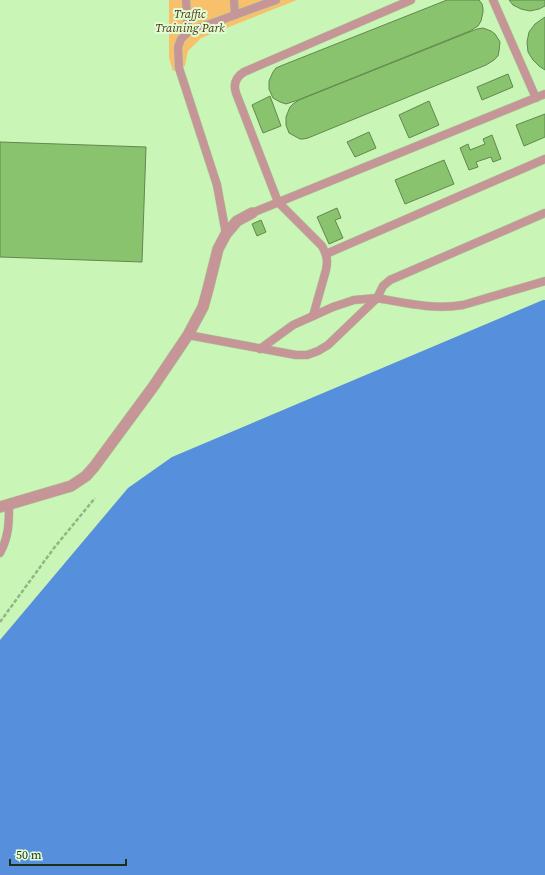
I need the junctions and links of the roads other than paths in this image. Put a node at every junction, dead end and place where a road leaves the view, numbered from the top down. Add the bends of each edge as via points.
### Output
1 (186, 0) edge
2 (234, 0) edge
3 (276, 0) edge
4 (411, 0) edge
5 (493, 0) edge
6 (235, 15) junction
7 (188, 32) junction
8 (545, 94) edge
9 (536, 98) junction
10 (545, 158) edge
11 (278, 202) junction
12 (252, 213) joint
13 (545, 213) edge
14 (226, 234) junction
15 (326, 254) junction
16 (545, 280) edge
17 (377, 298) junction
18 (313, 316) junction
19 (188, 335) junction
20 (260, 349) junction
21 (4, 506) edge
22 (0, 552) edge

1 - 7 lane
2 - 6 lane
3 - 6 lane
4 - 11 lane via 244,72 237,79 234,88
5 - 9 lane
6 - 7 lane
7 - 14 lane via 178,46 179,68 218,185
8 - 9 lane
9 - 11 lane
10 - 15 lane
11 - 12 lane
11 - 15 lane via 322,246
12 - 14 street via 237,221
13 - 17 lane via 390,280
14 - 19 street via 218,249 203,307
15 - 18 lane via 328,263
16 - 17 lane via 453,307 421,306
17 - 18 lane via 354,300
17 - 20 lane via 318,352 296,356
18 - 20 lane via 293,325
19 - 20 lane
19 - 21 street via 153,387 86,476 71,486
21 - 22 lane via 8,531

